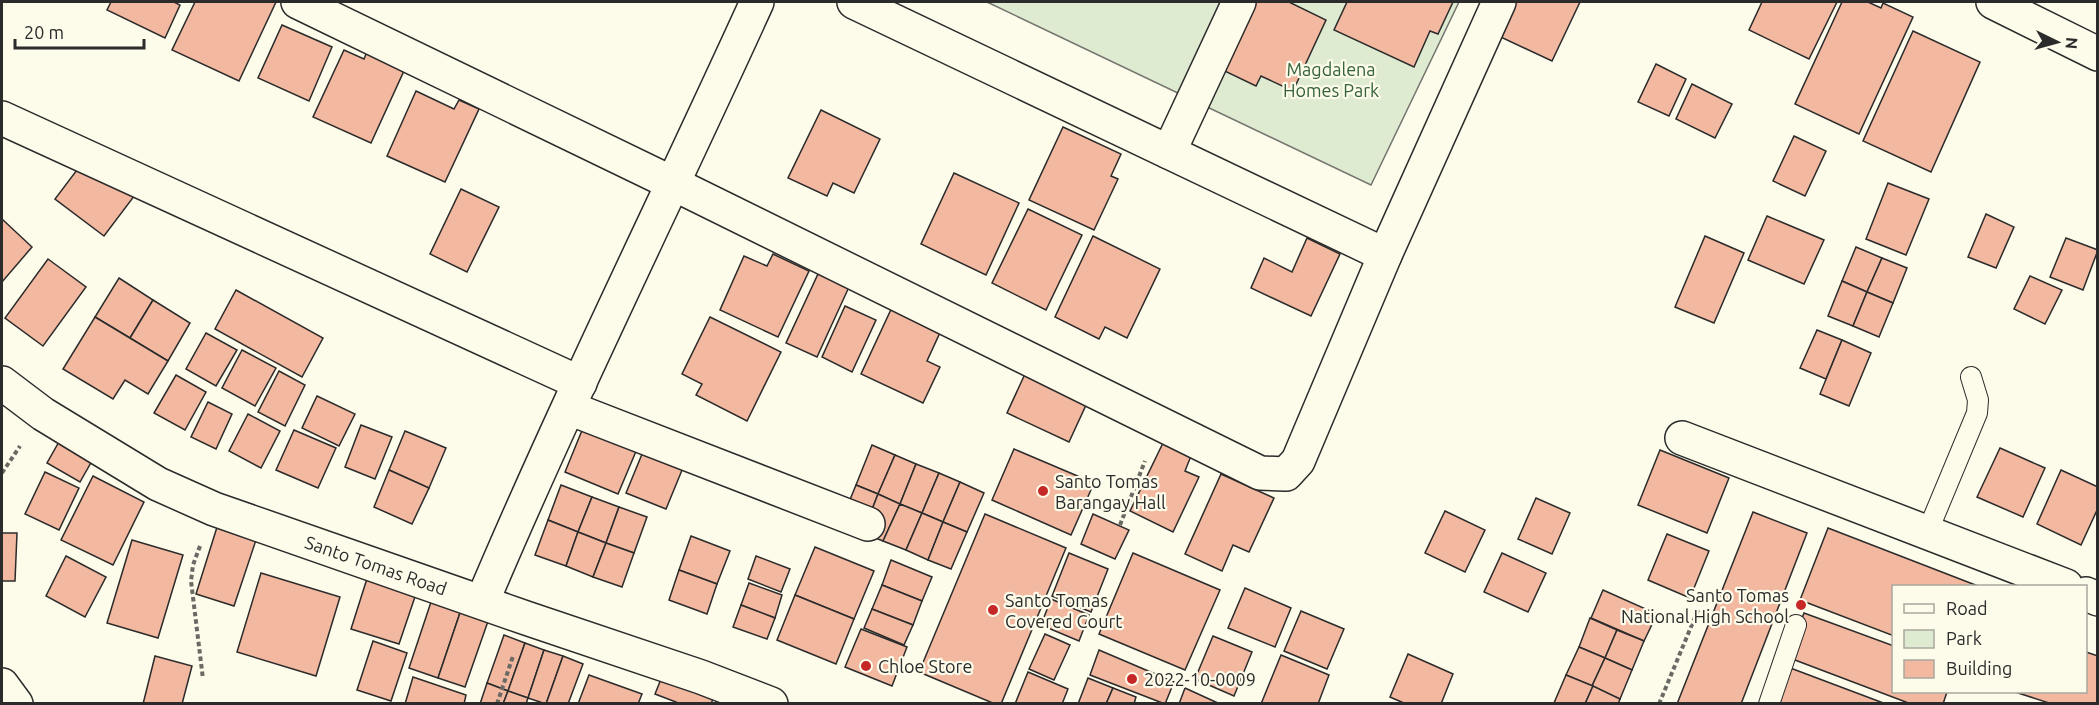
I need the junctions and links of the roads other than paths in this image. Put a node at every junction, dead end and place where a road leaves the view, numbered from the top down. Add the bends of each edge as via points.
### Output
1 (298, 2) edge
2 (757, 2) edge
3 (854, 2) edge
4 (1239, 2) edge
5 (1499, 2) edge
6 (1993, 2) edge
7 (2097, 54) edge
8 (2, 118) edge
9 (1169, 152) junction
10 (674, 184) junction
11 (1385, 255) junction
12 (1971, 377) dead end
13 (2, 383) edge
14 (574, 395) junction
15 (1682, 438) dead end
16 (868, 524) dead end
17 (1927, 533) junction
18 (2063, 585) edge
19 (482, 602) junction
20 (1796, 625) dead end
21 (2, 685) edge
22 (758, 701) edge
23 (16, 704) edge
24 (1769, 704) edge

1 - 10 street
2 - 10 street
3 - 9 street
4 - 9 street
5 - 11 street
6 - 7 street
8 - 14 street
9 - 11 street
10 - 11 street via 1260,473 1286,474 1298,461
10 - 14 street
12 - 17 lane via 1978,400 1977,413
13 - 19 street, Santo Tomas Road via 43,414 158,484 214,509
14 - 16 street
14 - 19 street
15 - 17 street
17 - 18 street
19 - 22 street, Santo Tomas Road via 701,677
20 - 24 lane
21 - 23 street

